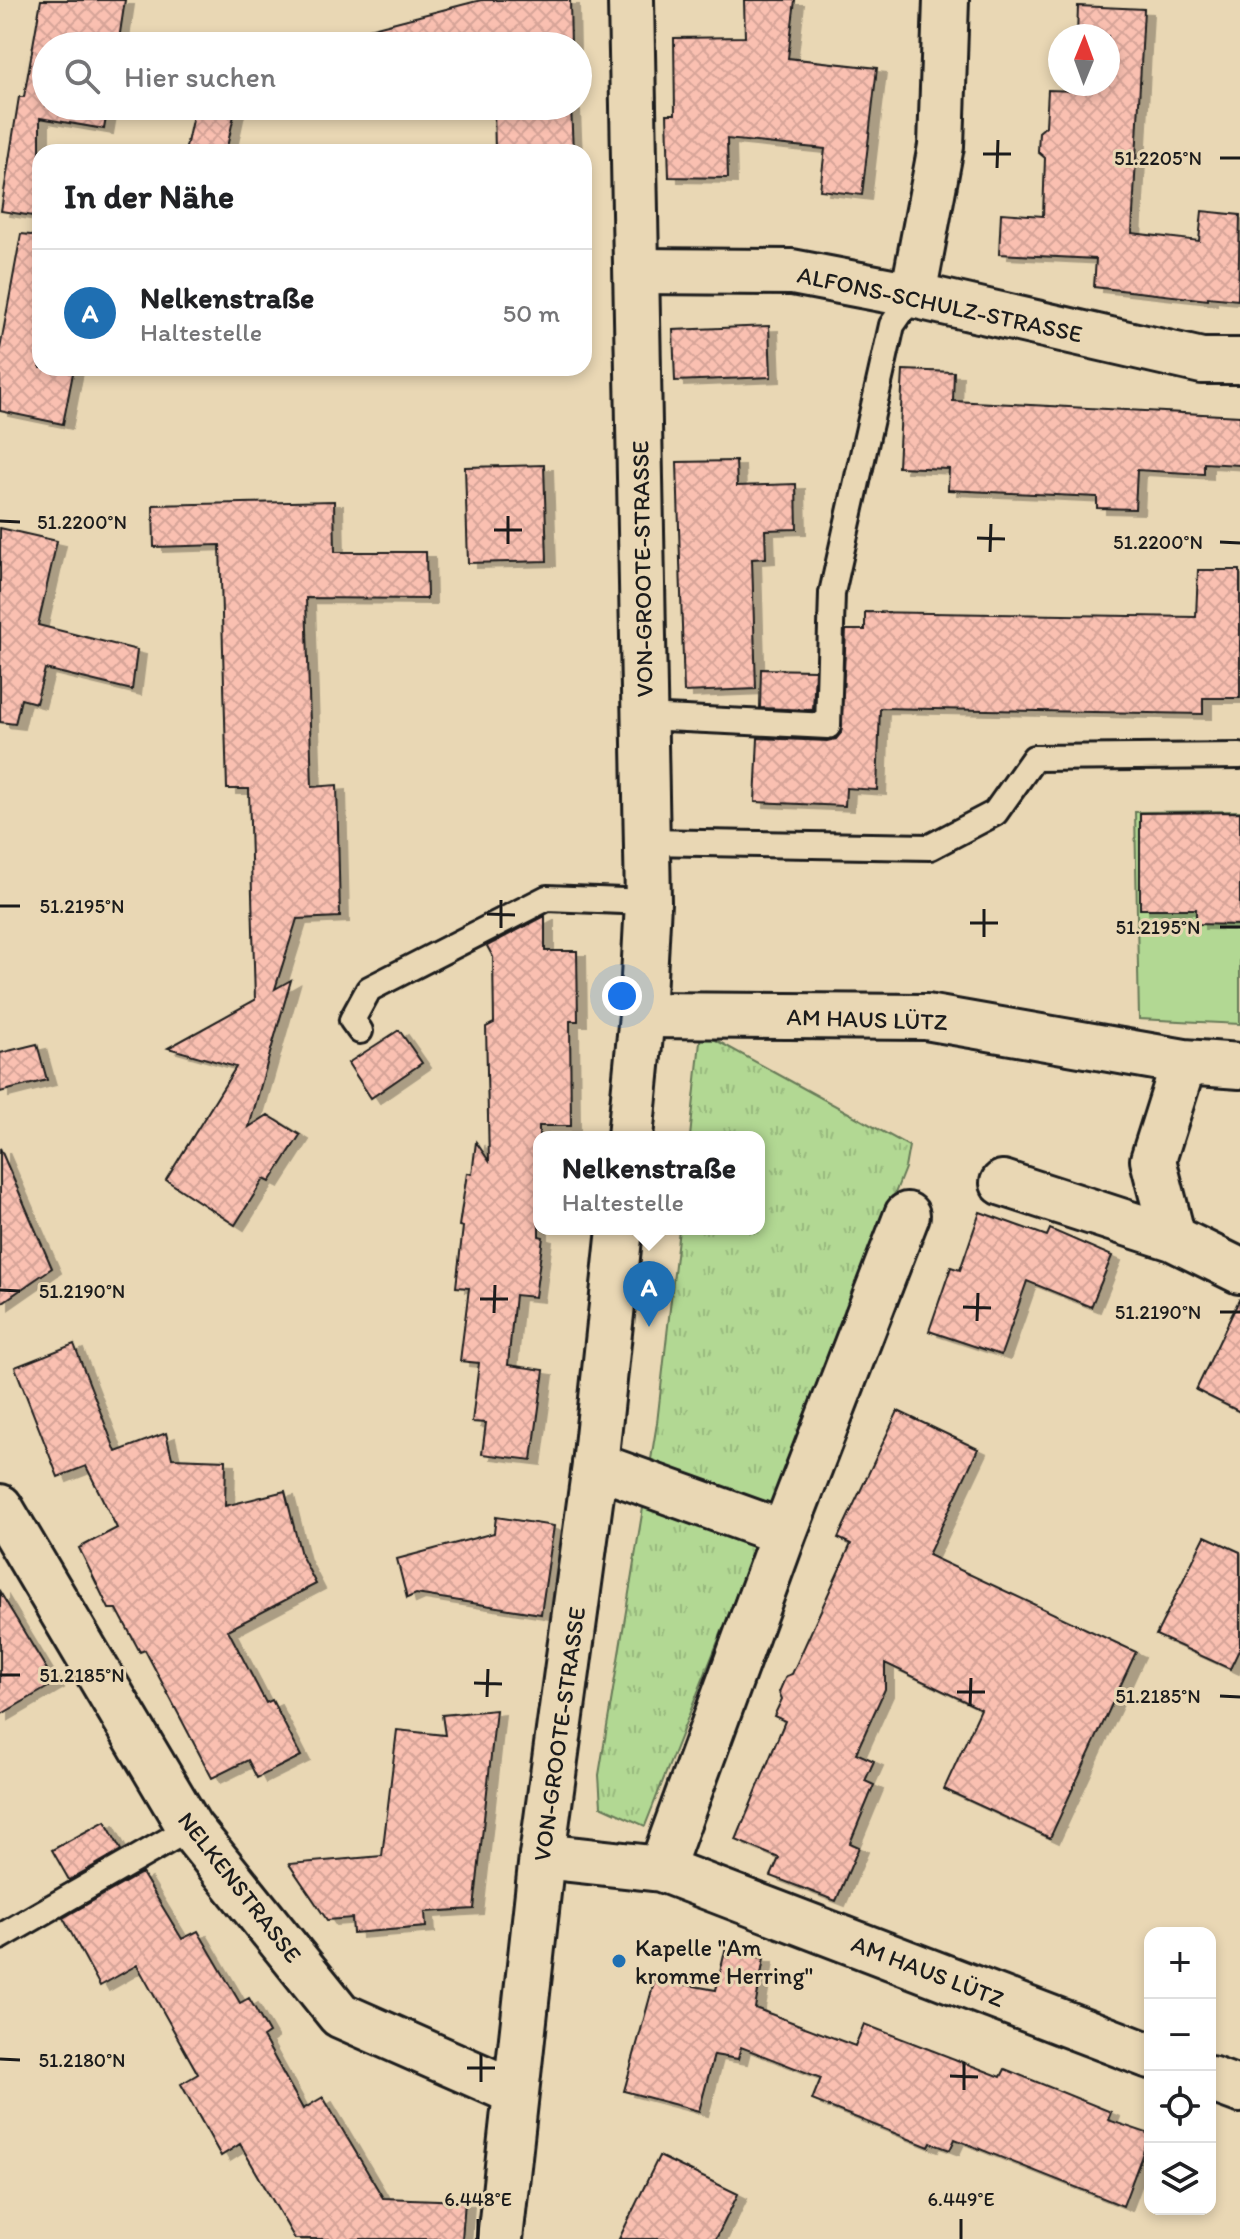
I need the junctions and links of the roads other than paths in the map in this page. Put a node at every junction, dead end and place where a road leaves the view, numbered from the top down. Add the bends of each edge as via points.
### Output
1 (631, 0) edge
2 (946, 0) edge
3 (637, 271) junction
4 (913, 295) junction
5 (1240, 361) edge
6 (644, 717) junction
7 (1240, 756) edge
8 (646, 842) junction
9 (648, 902) junction
10 (642, 1015) junction
11 (360, 1031) dead end
12 (1184, 1062) junction
13 (1240, 1066) edge
14 (631, 1131) edge
15 (1003, 1183) dead end
16 (907, 1215) dead end
17 (619, 1235) edge
18 (1173, 1238) junction
19 (1240, 1271) edge
20 (595, 1465) junction
21 (0, 1507) edge
22 (784, 1533) junction
23 (190, 1828) junction
24 (542, 1856) junction
25 (661, 1869) junction
26 (0, 1937) edge
27 (1144, 2054) edge
28 (1216, 2081) edge
29 (1240, 2090) edge
30 (515, 2092) junction
31 (500, 2239) edge

1 - 3 street, VON-GROOTE-STRASSE
2 - 4 street via 941,146
3 - 4 street, ALFONS-SCHULZ-STRASSE via 792,272
3 - 6 street, VON-GROOTE-STRASSE
4 - 5 street, ALFONS-SCHULZ-STRASSE via 1202,361
4 - 6 lane via 892,325 832,593 828,726
6 - 8 street, VON-GROOTE-STRASSE
7 - 8 lane via 1034,758 995,813 930,847
8 - 9 street, VON-GROOTE-STRASSE
9 - 10 street, VON-GROOTE-STRASSE
9 - 11 lane via 547,898 369,989 352,1020
10 - 12 street, AM HAUS LÜTZ via 926,1017
10 - 14 street, VON-GROOTE-STRASSE
12 - 13 street, AM HAUS LÜTZ
12 - 18 street via 1153,1160
15 - 18 street
16 - 22 street
17 - 20 street, VON-GROOTE-STRASSE
18 - 19 street
20 - 22 street
20 - 24 street, VON-GROOTE-STRASSE
21 - 23 street, NELKENSTRASSE
22 - 25 street
23 - 26 lane
23 - 30 street, NELKENSTRASSE via 340,2015
24 - 25 street, AM HAUS LÜTZ
24 - 30 street, VON-GROOTE-STRASSE
25 - 27 street, AM HAUS LÜTZ
28 - 29 street
30 - 31 street, VON-GROOTE-STRASSE

